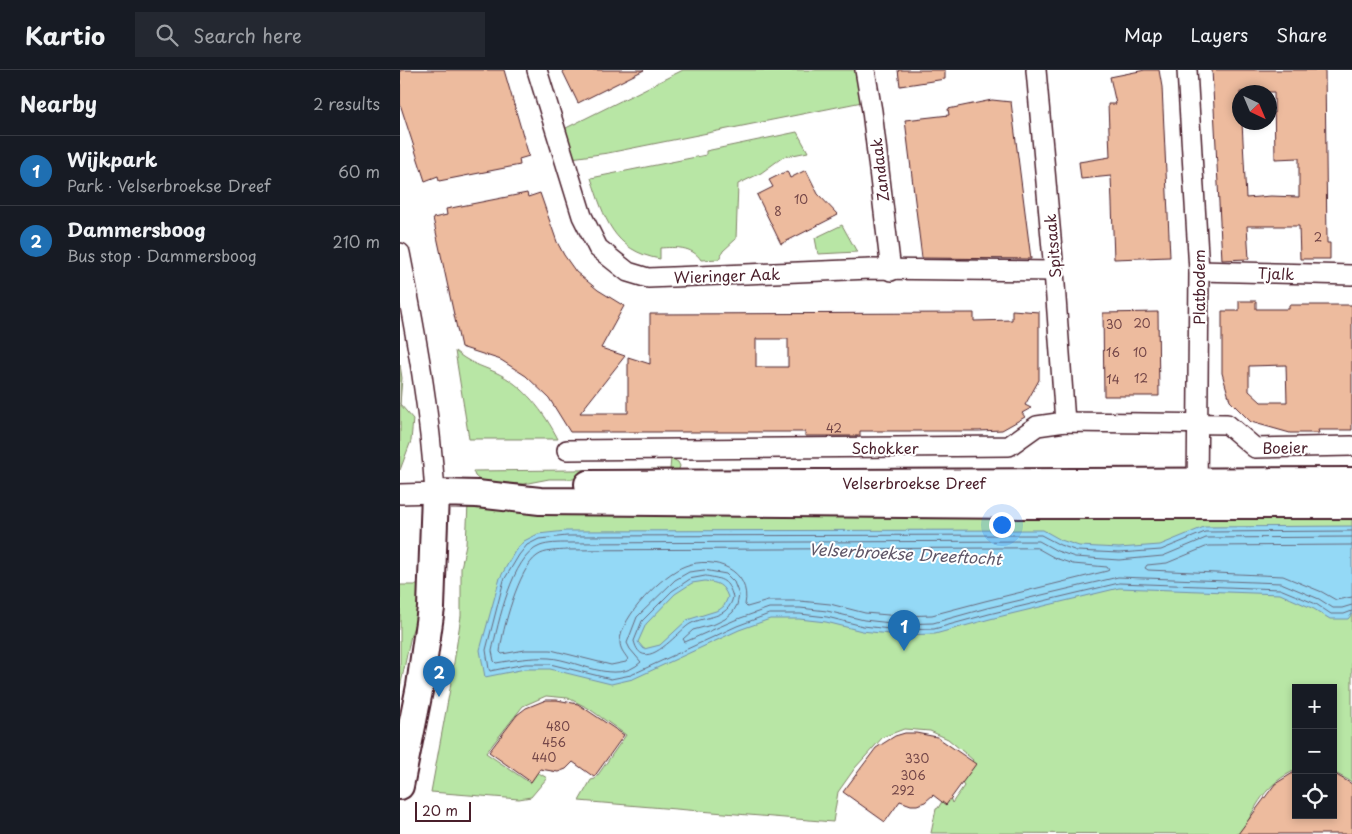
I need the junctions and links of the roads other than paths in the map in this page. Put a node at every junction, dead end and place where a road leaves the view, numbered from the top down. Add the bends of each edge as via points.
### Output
1 (537, 70) edge
2 (865, 70) edge
3 (1036, 70) edge
4 (1187, 70) edge
5 (400, 253) edge
6 (891, 270) junction
7 (1054, 270) junction
8 (1199, 271) junction
9 (1352, 275) edge
10 (1065, 422) junction
11 (1196, 424) junction
12 (1352, 446) edge
13 (567, 450) dead end
14 (1352, 481) edge
15 (436, 493) junction
16 (1197, 493) junction
17 (400, 494) edge
18 (1352, 505) edge
19 (400, 786) edge

1 - 6 street, Wieringer Aak via 582,216 598,248 628,272 648,278
2 - 6 street, Zandaak
3 - 7 street, Spitsaak
4 - 8 street, Platbodem
5 - 15 street via 429,412
6 - 7 street, Wieringer Aak
7 - 10 street, Spitsaak
8 - 9 street, Tjalk
8 - 11 street, Platbodem
10 - 11 street, Schokker
10 - 13 street, Schokker via 1037,426 1008,446
11 - 12 street, Boeier via 1226,424 1254,448
11 - 16 street, Platbodem
14 - 16 street, Velserbroekse Dreef
15 - 16 street, Velserbroekse Dreef via 540,501
15 - 17 street
15 - 19 street via 431,608 420,686
16 - 18 street, Velserbroekse Dreef

